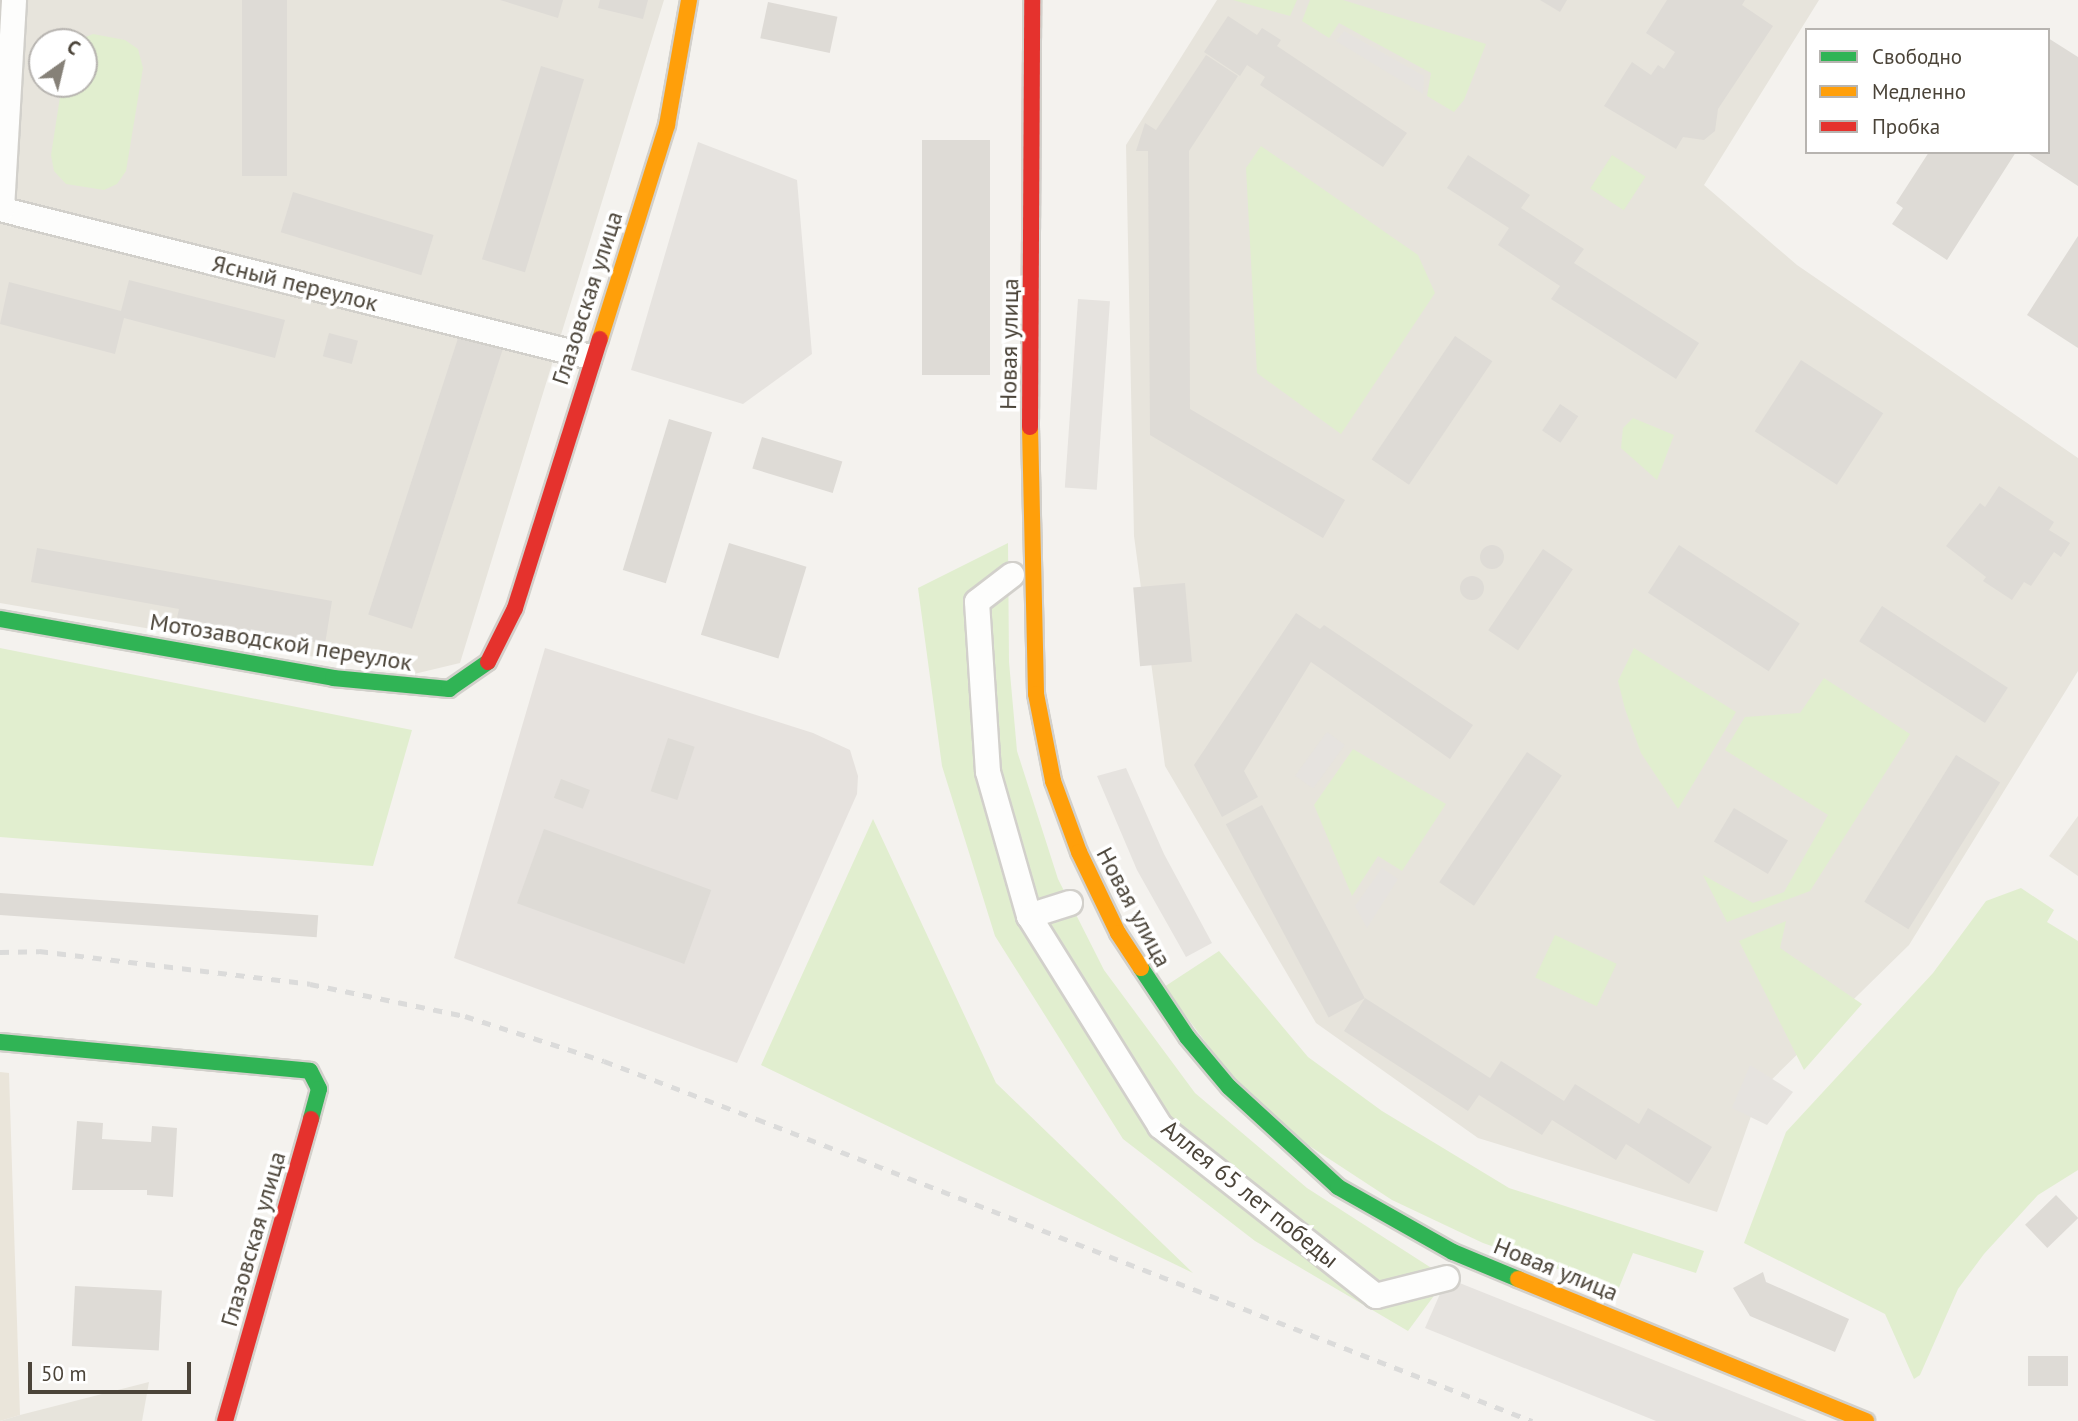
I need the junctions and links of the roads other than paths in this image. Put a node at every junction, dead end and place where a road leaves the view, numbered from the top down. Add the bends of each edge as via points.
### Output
1 (14, 0) edge
2 (689, 0) edge
3 (1032, 0) edge
4 (1, 209) edge
5 (590, 357) junction
6 (1012, 575) dead end
7 (514, 608) joint
8 (0, 619) edge
9 (1070, 903) dead end
10 (1029, 916) junction
11 (0, 1042) edge
12 (1447, 1278) dead end
13 (225, 1421) edge
14 (1866, 1421) edge

1 - 4 street
2 - 5 street, Глазовская улица via 667,125
3 - 14 street, Новая улица via 1030,526 1036,694 1053,781 1079,852 1118,933 1179,1026 1229,1087 1338,1187 1453,1252
4 - 5 street, Ясный переулок
5 - 7 street, Глазовская улица
6 - 10 street, Аллея 65 лет победы via 977,602 988,772
7 - 8 street, Мотозаводской переулок via 494,658 449,689 333,678
9 - 10 street
10 - 12 street, Аллея 65 лет победы via 1160,1126 1376,1296
11 - 13 street, Глазовская улица via 310,1070 319,1089

